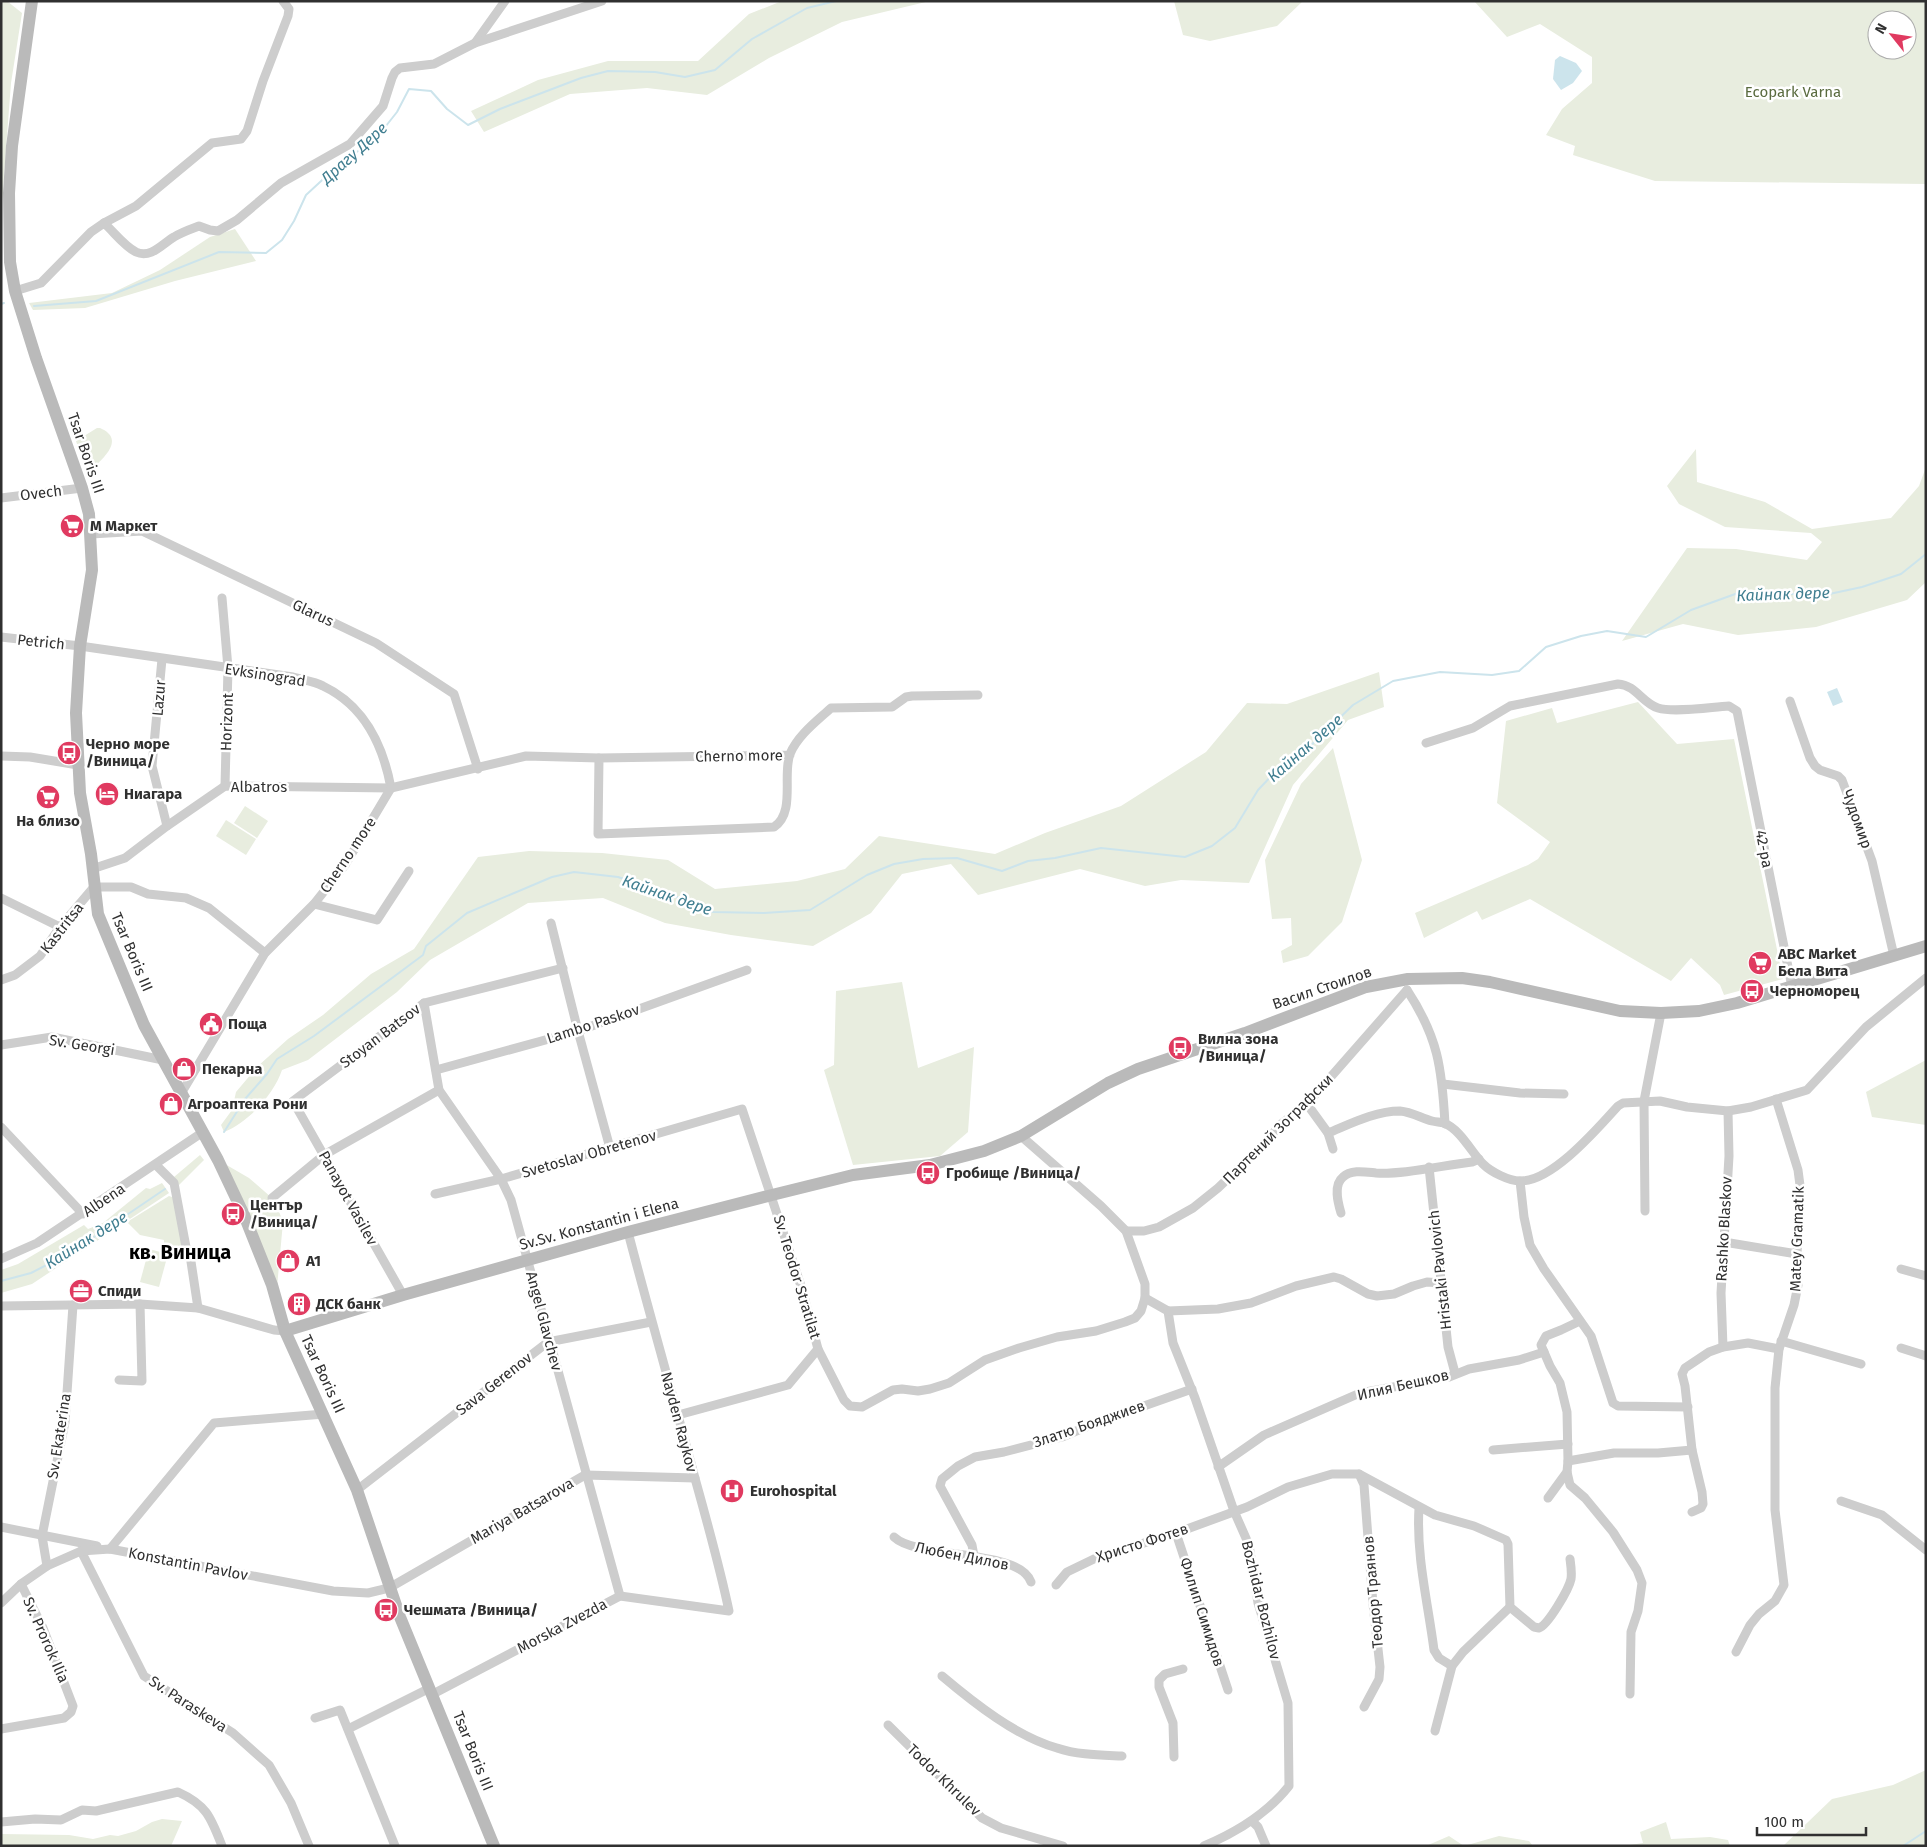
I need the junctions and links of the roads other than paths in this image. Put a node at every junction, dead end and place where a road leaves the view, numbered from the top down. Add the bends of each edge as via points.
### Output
1 (32, 1) edge
2 (283, 1) edge
3 (505, 1) edge
4 (602, 1) edge
5 (476, 43) junction
6 (104, 223) junction
7 (15, 291) junction
8 (82, 488) junction
9 (1, 498) edge
10 (91, 534) junction
11 (222, 598) dead end
12 (1, 637) edge
13 (80, 646) junction
14 (162, 659) junction
15 (228, 668) junction
16 (978, 695) dead end
17 (1790, 701) dead end
18 (1426, 743) dead end
19 (790, 755) junction
20 (1, 756) edge
21 (599, 758) junction
22 (78, 765) junction
23 (478, 769) junction
24 (225, 786) junction
25 (391, 788) junction
26 (167, 826) junction
27 (92, 868) junction
28 (408, 871) dead end
29 (94, 887) junction
30 (1, 898) edge
31 (314, 904) junction
32 (550, 923) dead end
33 (60, 927) junction
34 (1926, 946) edge
35 (265, 953) junction
36 (1894, 956) junction
37 (563, 968) junction
38 (747, 970) dead end
39 (1926, 978) edge
40 (1, 980) edge
41 (1408, 984) junction
42 (1792, 987) junction
43 (424, 1003) junction
44 (1661, 1014) junction
45 (578, 1031) junction
46 (1, 1045) edge
47 (163, 1060) junction
48 (436, 1070) junction
49 (1443, 1084) junction
50 (440, 1090) junction
51 (182, 1092) junction
52 (1564, 1094) dead end
53 (1776, 1099) junction
54 (293, 1101) joint
55 (1644, 1101) junction
56 (1308, 1104) junction
57 (742, 1109) joint
58 (1728, 1111) junction
59 (1445, 1124) junction
60 (1, 1127) edge
61 (203, 1132) junction
62 (1328, 1133) junction
63 (1021, 1136) junction
64 (610, 1148) junction
65 (1333, 1149) dead end
66 (324, 1155) junction
67 (1479, 1159) junction
68 (156, 1165) junction
69 (926, 1165) joint
70 (1429, 1167) junction
71 (501, 1179) junction
72 (1520, 1181) junction
73 (435, 1194) dead end
74 (772, 1195) junction
75 (272, 1198) dead end
76 (1646, 1211) dead end
77 (1341, 1213) dead end
78 (83, 1214) junction
79 (1126, 1231) junction
80 (628, 1232) junction
81 (1724, 1242) junction
82 (1796, 1254) junction
83 (1, 1259) edge
84 (528, 1260) junction
85 (1901, 1269) dead end
86 (1926, 1276) edge
87 (1442, 1283) junction
88 (403, 1295) junction
89 (1145, 1298) junction
90 (140, 1304) junction
91 (73, 1305) junction
92 (1, 1306) edge
93 (198, 1308) junction
94 (1168, 1310) junction
95 (1580, 1321) junction
96 (651, 1322) junction
97 (284, 1331) junction
98 (548, 1342) junction
99 (1780, 1345) junction
100 (1723, 1348) junction
101 (1901, 1348) dead end
102 (818, 1349) junction
103 (1544, 1352) junction
104 (1926, 1356) edge
105 (1861, 1364) dead end
106 (1455, 1373) junction
107 (119, 1380) dead end
108 (1192, 1389) junction
109 (1688, 1407) junction
110 (324, 1414) junction
111 (678, 1415) junction
112 (1568, 1444) junction
113 (1493, 1450) dead end
114 (1692, 1450) junction
115 (1568, 1461) junction
116 (1218, 1467) junction
117 (1567, 1472) junction
118 (1359, 1474) junction
119 (585, 1475) junction
120 (695, 1478) junction
121 (357, 1490) junction
122 (1548, 1498) dead end
123 (1840, 1501) dead end
124 (1420, 1508) junction
125 (1234, 1511) junction
126 (1692, 1512) dead end
127 (1, 1526) edge
128 (1176, 1533) junction
129 (42, 1536) junction
130 (894, 1538) dead end
131 (110, 1549) junction
132 (1926, 1550) edge
133 (81, 1551) junction
134 (974, 1556) junction
135 (1570, 1559) dead end
136 (47, 1566) junction
137 (1030, 1579) dead end
138 (21, 1584) junction
139 (1056, 1585) dead end
140 (389, 1588) junction
141 (620, 1596) junction
142 (1, 1603) edge
143 (1510, 1607) junction
144 (729, 1611) joint
145 (1736, 1652) dead end
146 (1452, 1666) junction
147 (1183, 1669) dead end
148 (942, 1676) dead end
149 (1228, 1690) dead end
150 (432, 1691) junction
151 (1630, 1694) dead end
152 (1364, 1706) dead end
153 (315, 1718) dead end
154 (888, 1725) dead end
155 (347, 1726) junction
156 (1, 1729) edge
157 (1435, 1731) dead end
158 (1122, 1756) dead end
159 (1174, 1757) dead end
160 (1252, 1821) junction
161 (1, 1822) edge
162 (222, 1846) edge
163 (309, 1846) edge
164 (396, 1846) edge
165 (494, 1846) edge
166 (1063, 1846) edge
167 (1204, 1846) edge
168 (1266, 1846) edge

1 - 7 street, Tsar Boris III via 12,146 9,234
2 - 6 street via 289,9 288,16 262,81 247,132 241,139 212,143 136,206
3 - 5 street
4 - 5 street
5 - 6 street via 434,64 400,68 394,72 383,106 350,144 281,183 237,220 218,231 200,226 145,254 132,249
6 - 7 street via 41,283
7 - 8 street, Tsar Boris III
8 - 9 street, Ovech
8 - 10 street, Tsar Boris III
10 - 13 street, Tsar Boris III via 92,570
10 - 23 street, Glarus via 142,531 376,643 454,694
11 - 15 street, Horizont
12 - 13 street, Petrich
13 - 14 street, Evksinograd
13 - 22 street, Tsar Boris III via 76,713
14 - 15 street, Evksinograd
14 - 26 street, Lazur via 152,766
15 - 24 street, Horizont
15 - 25 street, Evksinograd via 293,677 322,685 338,694 365,720 374,735 386,762
16 - 19 street via 912,696 892,707 831,708 804,733
17 - 36 street, Чудомир via 1810,758 1820,770 1842,780 1854,808 1872,861
18 - 42 street, 42-ра via 1473,728 1510,706 1618,684 1627,684 1657,708 1729,706 1737,711
19 - 21 street, Cherno more
19 - 21 street, Cherno more via 786,807 783,818 774,827 598,834
20 - 22 street
21 - 23 street, Cherno more via 526,756
22 - 27 street, Tsar Boris III
23 - 25 street, Cherno more
24 - 25 street, Albatros
24 - 26 street, Albatros
25 - 31 street, Cherno more via 345,865
26 - 27 street, Albatros via 125,858
27 - 29 street, Tsar Boris III
28 - 31 street via 377,920
29 - 33 street, Kastritsa
29 - 35 street via 131,888 148,894 186,898 209,908
29 - 47 street, Tsar Boris III via 98,914 144,1025
30 - 33 street
31 - 35 street, Cherno more
32 - 37 street
33 - 40 street, Kastritsa via 40,956 15,975
34 - 36 street, Васил Стоилов
35 - 51 street, Cherno more
36 - 42 street, Васил Стоилов
37 - 43 street, Stoyan Batsov
37 - 45 street
38 - 45 street, Lambo Paskov
39 - 53 street via 1866,1027 1807,1090
41 - 44 street, Васил Стоилов via 1462,978 1612,1009
41 - 49 street via 1436,1046
41 - 56 street, Партений Зографски
41 - 63 street, Васил Стоилов via 1366,987 1138,1069 1108,1083
42 - 44 street, Васил Стоилов via 1699,1011
43 - 48 street, Angel Glavchev
43 - 54 street, Stoyan Batsov
44 - 55 street
45 - 48 street, Lambo Paskov
45 - 64 street
46 - 47 street, Sv. Georgi via 52,1037
47 - 51 street, Tsar Boris III
48 - 50 street, Angel Glavchev
49 - 52 street via 1520,1093
49 - 59 street
50 - 66 street
50 - 71 street, Angel Glavchev
51 - 61 street, Tsar Boris III
53 - 58 street
53 - 82 street, Matey Gramatik via 1800,1181
54 - 66 street, Panayot Vasilev
55 - 58 street
55 - 72 street via 1618,1106 1588,1139 1556,1166 1544,1174
55 - 76 street
56 - 62 street
56 - 79 street, Партений Зографски via 1281,1124 1218,1188 1193,1208 1158,1227
57 - 64 street, Svetoslav Obretenov
57 - 74 street, Sv. Teodor Stratilat
58 - 81 street, Rashko Blaskov
59 - 62 street via 1398,1111 1373,1116
59 - 67 street
60 - 78 street
61 - 68 street, Albena
61 - 97 street, Tsar Boris III via 244,1215 272,1285
62 - 65 street
63 - 69 street, Васил Стоилов via 984,1151
63 - 79 street
64 - 71 street, Svetoslav Obretenov
66 - 75 street
66 - 88 street, Panayot Vasilev
67 - 70 street
67 - 72 street via 1491,1170
68 - 78 street, Albena
68 - 93 street via 174,1183
69 - 74 street, Sv.Sv. Konstantin i Elena via 853,1175
70 - 77 street via 1344,1175 1337,1192
70 - 87 street, Hristaki Pavlovich
71 - 73 street, Svetoslav Obretenov
71 - 84 street, Angel Glavchev via 511,1200
72 - 95 street via 1530,1245
74 - 80 street, Sv.Sv. Konstantin i Elena
74 - 102 street, Sv. Teodor Stratilat
78 - 83 street, Albena via 37,1243
79 - 89 street via 1144,1284
80 - 84 street, Sv.Sv. Konstantin i Elena
80 - 96 street, Nayden Raykov
81 - 82 street
81 - 100 street, Rashko Blaskov via 1721,1293
82 - 99 street, Matey Gramatik via 1798,1285
84 - 88 street, Sv.Sv. Konstantin i Elena
84 - 98 street, Angel Glavchev
85 - 86 street
87 - 94 street via 1427,1282 1394,1294 1377,1296 1334,1278 1296,1286 1251,1303 1218,1309
87 - 106 street, Hristaki Pavlovich via 1448,1347
88 - 97 street, Sv.Sv. Konstantin i Elena
89 - 94 street
89 - 102 street via 1141,1311 1125,1322 1019,1348 985,1360 950,1382 918,1391 893,1390 862,1407 850,1406 844,1400
90 - 91 street
90 - 93 street
90 - 107 street via 142,1381
91 - 92 street
91 - 129 street, Sv. Ekaterina via 64,1422
93 - 97 street
94 - 108 street, Bozhidar Bozhilov via 1173,1343
95 - 103 street via 1546,1336 1541,1345
95 - 109 street via 1591,1336 1615,1405
96 - 98 street, Sava Gerenov
96 - 111 street, Nayden Raykov
97 - 110 street, Tsar Boris III
98 - 119 street, Angel Glavchev
98 - 121 street, Sava Gerenov
99 - 100 street via 1748,1343
99 - 105 street
99 - 145 street, Matey Gramatik via 1774,1479 1784,1585 1775,1601 1750,1625
100 - 109 street via 1709,1352 1685,1368 1682,1374
101 - 104 street
102 - 111 street, Sv. Teodor Stratilat via 788,1385
103 - 106 street, Илия Бешков
103 - 112 street via 1564,1395
106 - 116 street, Илия Бешков via 1449,1377 1360,1393 1264,1435
108 - 116 street, Bozhidar Bozhilov
108 - 134 street, Златю Бояджиев via 1062,1437 975,1457 958,1466 939,1483 972,1545
109 - 114 street
110 - 121 street, Tsar Boris III
110 - 131 street via 214,1422
111 - 120 street, Nayden Raykov
112 - 113 street
112 - 115 street
114 - 115 street via 1614,1453
114 - 126 street via 1703,1500 1701,1508
115 - 117 street
116 - 125 street, Bozhidar Bozhilov
117 - 122 street
117 - 151 street via 1570,1485 1585,1498 1612,1532 1642,1583 1631,1632
118 - 124 street
118 - 125 street, Христо Фотев via 1332,1474 1303,1482
118 - 152 street, Теодор Траянов via 1364,1485 1372,1604 1380,1666 1379,1679
119 - 120 street, Mariya Batsarova
119 - 140 street, Mariya Batsarova
119 - 141 street, Angel Glavchev
120 - 144 street, Nayden Raykov
121 - 140 street, Tsar Boris III
123 - 132 street via 1882,1515
124 - 143 street via 1506,1540
124 - 146 street via 1418,1529 1422,1573 1434,1650 1439,1658
125 - 128 street, Христо Фотев
125 - 160 street, Bozhidar Bozhilov via 1249,1545 1258,1603 1288,1703 1289,1786
127 - 129 street
128 - 139 street, Христо Фотев via 1096,1558 1067,1572
128 - 149 street, Филип Симидов
129 - 131 street
129 - 136 street, Sv. Ekaterina
130 - 134 street, Любен Дилов via 912,1547
131 - 133 street, Konstantin Pavlov
131 - 140 street, Konstantin Pavlov via 333,1591 368,1593
133 - 136 street, Konstantin Pavlov
133 - 163 street, Sv. Paraskeva via 144,1676 232,1734 269,1765 291,1803
134 - 137 street, Любен Дилов via 1013,1566
135 - 143 street via 1569,1586 1543,1627 1534,1627
136 - 138 street, Konstantin Pavlov
138 - 142 street, Konstantin Pavlov
138 - 156 street, Sv. Prorok Ilia via 43,1628 71,1698 72,1709 64,1718
140 - 150 street, Tsar Boris III
141 - 144 street, Morska Zvezda
141 - 150 street, Morska Zvezda
143 - 146 street
146 - 157 street
147 - 159 street via 1165,1674 1159,1680 1173,1724
148 - 158 street via 995,1716 1035,1740 1082,1754
150 - 155 street, Morska Zvezda
150 - 165 street, Tsar Boris III
153 - 155 street via 340,1710
154 - 166 street, Todor Khrulev via 982,1818 1001,1828
155 - 164 street
160 - 167 street, Bozhidar Bozhilov
160 - 168 street
161 - 162 street via 61,1820 82,1810 96,1811 178,1792 206,1810

